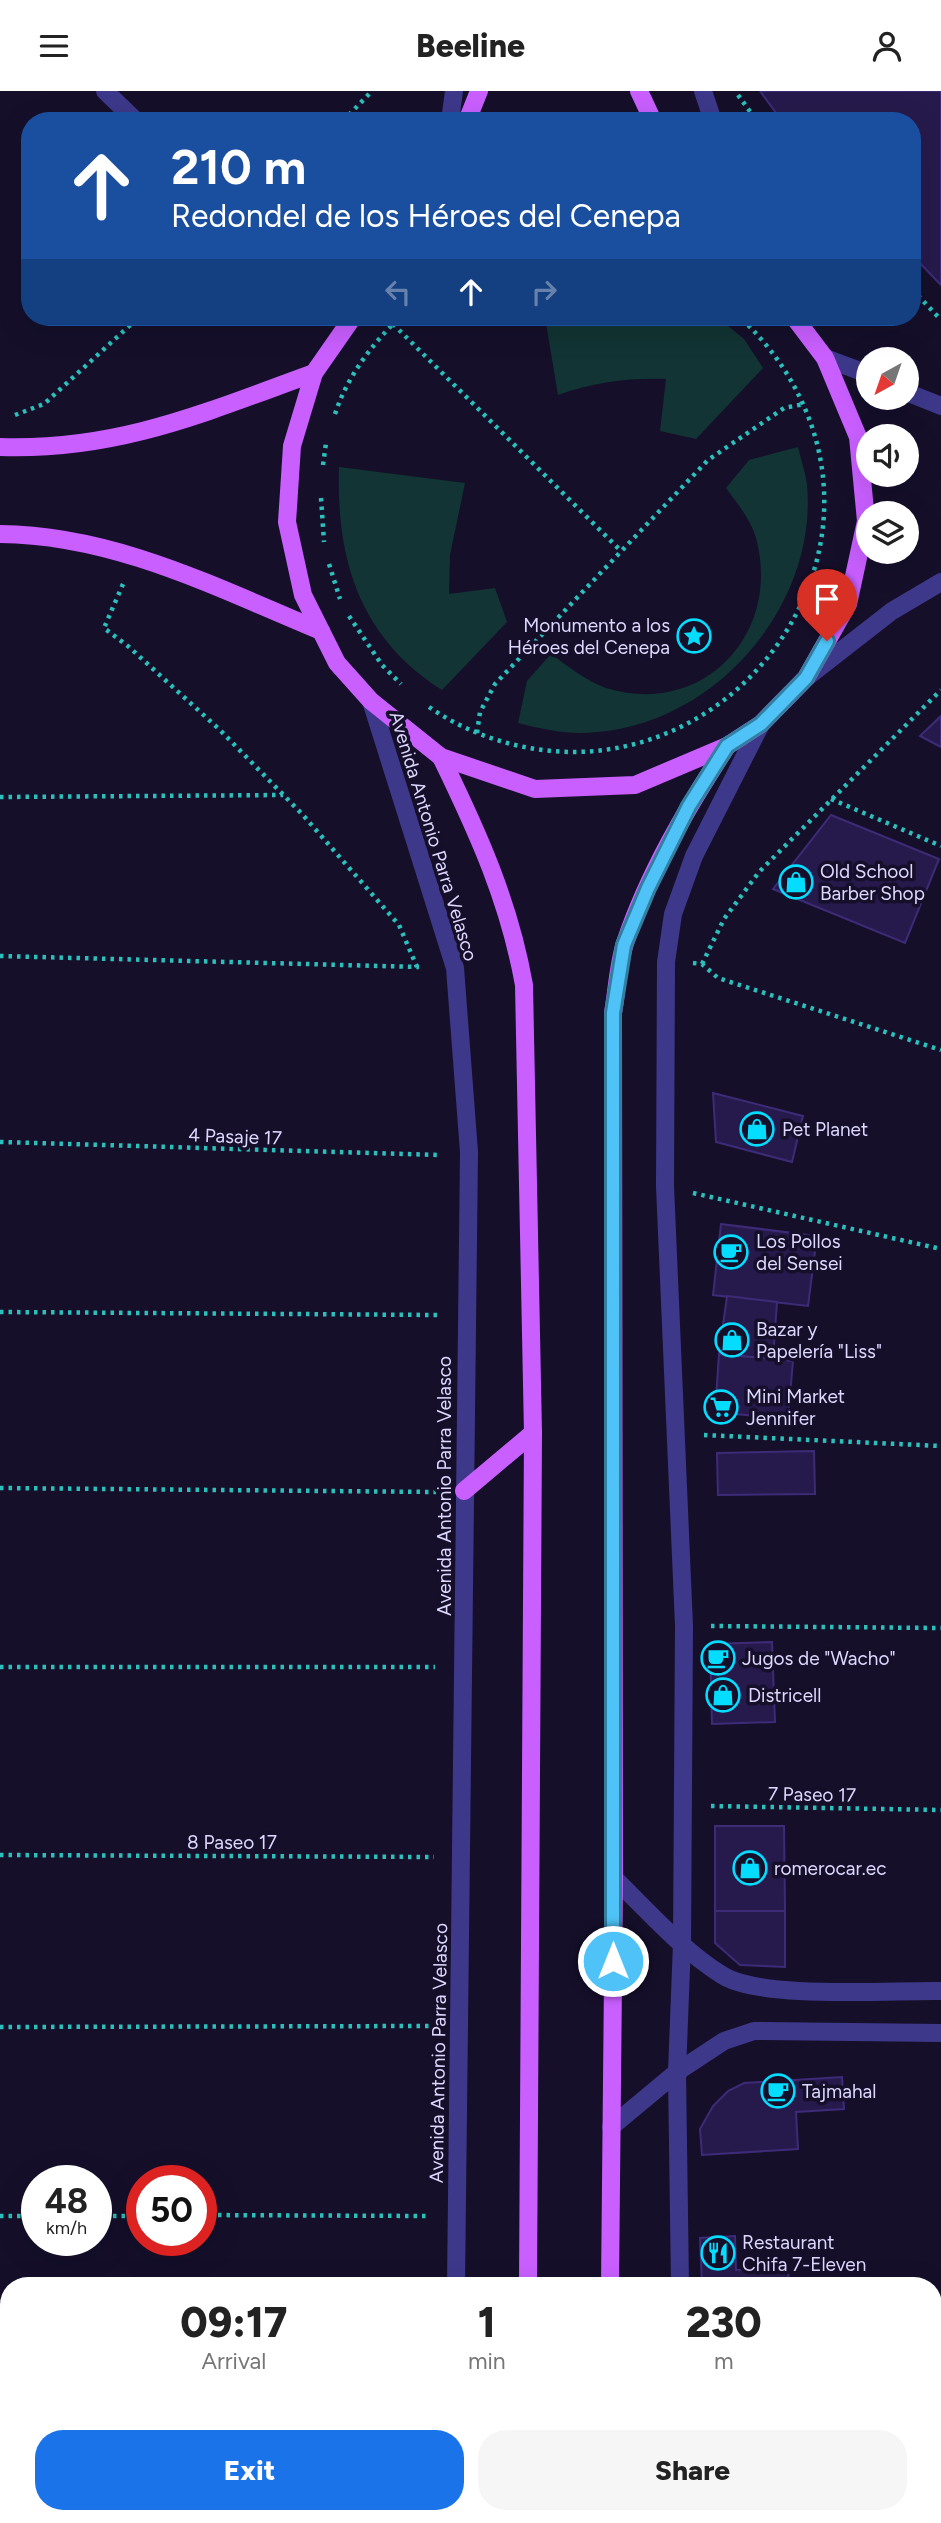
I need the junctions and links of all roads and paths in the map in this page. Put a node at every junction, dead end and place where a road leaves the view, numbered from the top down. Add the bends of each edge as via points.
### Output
1 (105, 91) edge
2 (372, 91) edge
3 (454, 91) edge
4 (479, 91) edge
5 (639, 91) edge
6 (703, 91) edge
7 (736, 91) edge
8 (127, 112) edge
9 (352, 112) edge
10 (451, 112) edge
11 (471, 112) edge
12 (649, 112) edge
13 (710, 112) edge
14 (751, 112) edge
15 (921, 299) edge
16 (941, 320) edge
17 (129, 326) edge
18 (341, 326) edge
19 (391, 326) edge
20 (395, 326) edge
21 (749, 326) edge
22 (801, 326) edge
23 (825, 358) junction
24 (856, 370) edge
25 (314, 373) junction
26 (919, 397) edge
27 (804, 404) junction
28 (941, 406) edge
29 (13, 416) dead end
30 (334, 418) dead end
31 (330, 430) dead end
32 (0, 447) edge
33 (322, 469) dead end
34 (321, 495) dead end
35 (0, 534) edge
36 (326, 550) dead end
37 (621, 551) junction
38 (134, 556) junction
39 (328, 560) dead end
40 (941, 582) edge
41 (321, 631) junction
42 (806, 678) junction
43 (941, 690) edge
44 (410, 693) dead end
45 (421, 700) dead end
46 (370, 701) junction
47 (761, 724) junction
48 (477, 733) junction
49 (727, 746) junction
50 (441, 757) junction
51 (284, 795) junction
52 (0, 797) edge
53 (831, 799) junction
54 (941, 846) edge
55 (0, 956) edge
56 (666, 962) junction
57 (702, 964) junction
58 (417, 967) junction
59 (455, 968) junction
60 (941, 1050) edge
61 (0, 1142) edge
62 (469, 1152) junction
63 (665, 1186) junction
64 (941, 1249) edge
65 (0, 1312) edge
66 (466, 1316) junction
67 (533, 1433) junction
68 (676, 1434) junction
69 (941, 1446) edge
70 (0, 1488) edge
71 (464, 1491) junction
72 (684, 1626) junction
73 (941, 1628) edge
74 (0, 1667) edge
75 (464, 1667) junction
76 (683, 1806) junction
77 (941, 1810) edge
78 (0, 1855) edge
79 (463, 1858) junction
80 (614, 1878) junction
81 (682, 1943) junction
82 (941, 1990) edge
83 (0, 2027) edge
84 (460, 2027) junction
85 (941, 2033) edge
86 (677, 2072) junction
87 (611, 2127) junction
88 (217, 2215) edge
89 (0, 2216) edge
90 (21, 2216) edge
91 (456, 2217) junction
92 (456, 2277) edge
93 (528, 2277) edge
94 (610, 2277) edge
95 (680, 2277) edge

1 - 8 street
2 - 9 path
3 - 10 street
4 - 11 main road
5 - 12 main road
6 - 13 street
7 - 14 path
15 - 16 path
17 - 29 path via 44,404
18 - 25 main road
19 - 30 path via 356,370
20 - 37 path
21 - 27 path via 785,369
22 - 23 main road
23 - 24 street
23 - 42 main road via 858,436 866,521 848,604
25 - 32 main road via 159,429 101,441
25 - 41 main road via 292,446 287,522 303,595
26 - 28 street
27 - 37 path via 784,408 708,460
27 - 48 path via 823,481 817,559 788,632 737,692 670,733 608,750 554,752
31 - 33 path
34 - 36 path
35 - 38 main road via 90,543
37 - 48 path via 495,684 480,712
38 - 41 main road
38 - 51 path via 104,628 210,721
39 - 44 path via 358,633
40 - 42 street via 892,611
41 - 46 main road via 337,663
42 - 47 main road
43 - 53 path
45 - 48 path
46 - 50 main road
46 - 59 street, Avenida Antonio Parra Velasco
47 - 49 main road
47 - 56 street via 694,856 673,914
49 - 50 main road via 635,785 535,789
49 - 80 main road via 689,806 648,888 624,945 613,1013
50 - 67 main road, Avenida Antonio Parra Velasco via 495,877 514,930 524,985
51 - 52 path
51 - 58 path via 399,925
53 - 54 path
53 - 57 path via 758,872 724,919
55 - 58 path
56 - 57 path
56 - 63 street
57 - 60 path via 718,978
58 - 59 path
59 - 62 street, Avenida Antonio Parra Velasco
61 - 62 path, 4 Pasaje 17 via 426,1157
62 - 66 street, Avenida Antonio Parra Velasco
63 - 64 path
63 - 68 street
65 - 66 path
66 - 71 street, Avenida Antonio Parra Velasco
67 - 71 main road
67 - 93 main road, Avenida Antonio Parra Velasco
68 - 69 path
68 - 72 street
70 - 71 path
71 - 75 street, Avenida Antonio Parra Velasco
72 - 73 path
72 - 76 street
74 - 75 path
75 - 79 street, Avenida Antonio Parra Velasco
76 - 77 path, 7 Paseo 17
76 - 81 street
78 - 79 path, 8 Paseo 17
79 - 84 street, Avenida Antonio Parra Velasco
80 - 81 street
80 - 87 main road
81 - 82 street via 724,1977 771,1990
81 - 86 street
83 - 84 path
84 - 91 street, Avenida Antonio Parra Velasco
85 - 86 street via 754,2031 724,2041
86 - 87 street
86 - 95 street
87 - 94 main road
88 - 91 path
89 - 90 path
91 - 92 street, Avenida Antonio Parra Velasco

